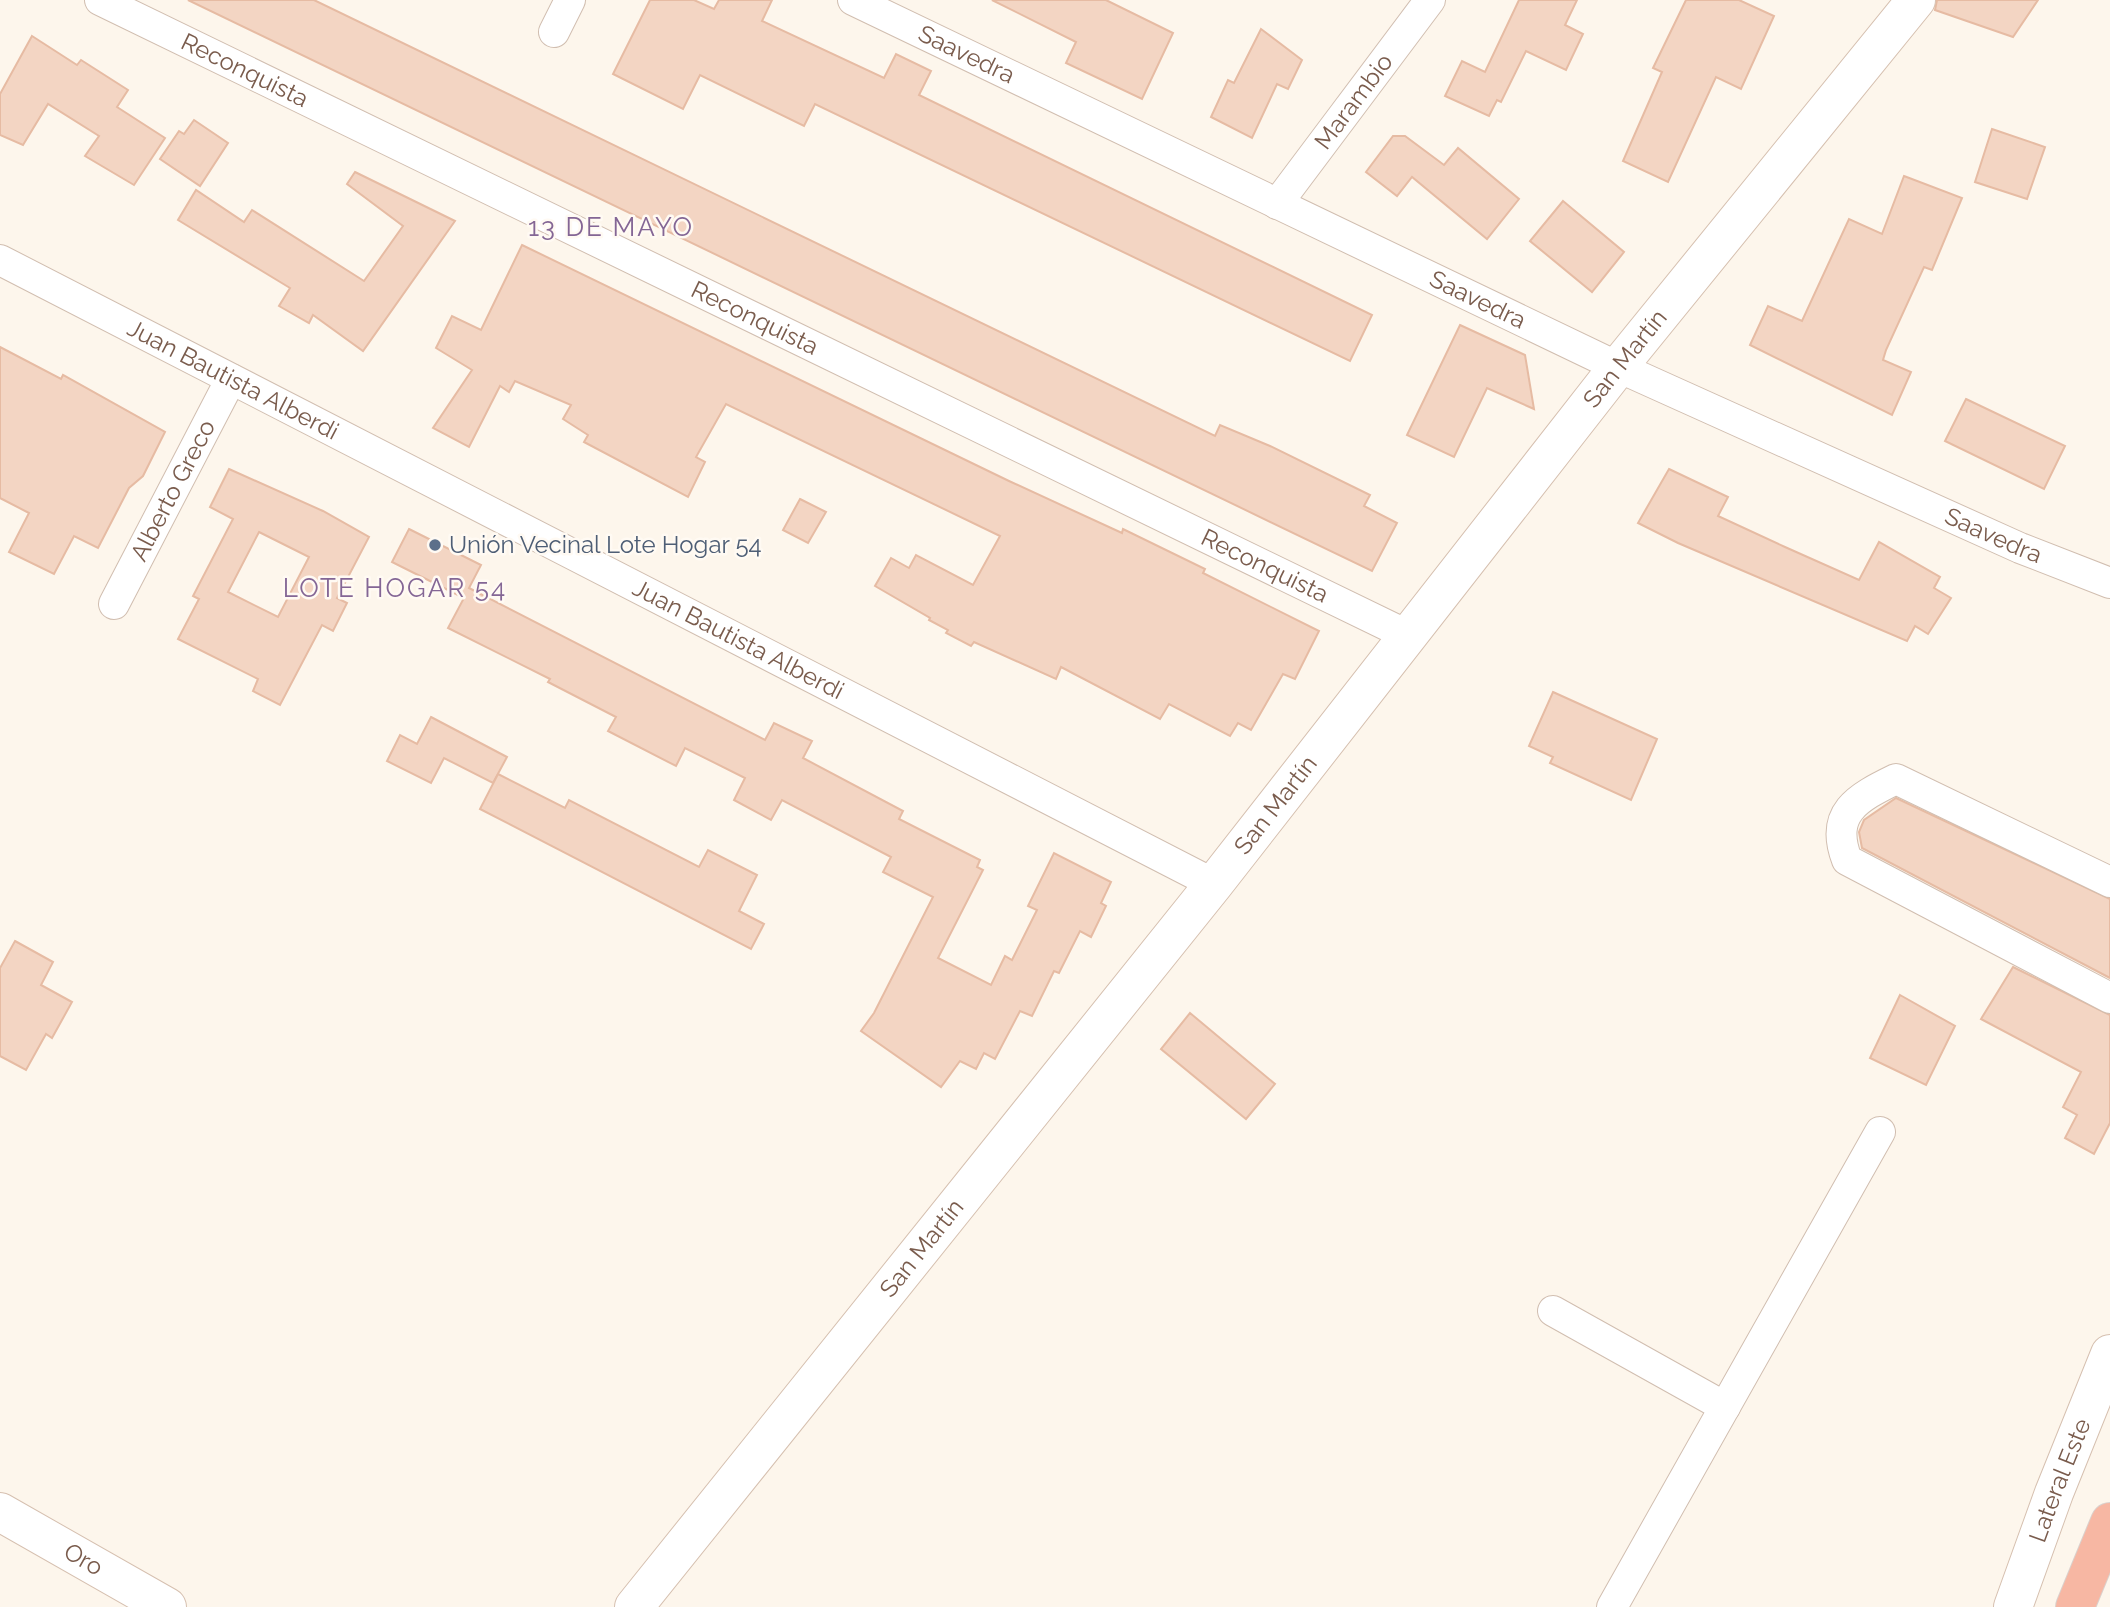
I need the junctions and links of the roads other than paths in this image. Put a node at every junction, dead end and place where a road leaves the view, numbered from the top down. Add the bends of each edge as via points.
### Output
1 (100, 0) edge
2 (570, 0) edge
3 (853, 0) edge
4 (1430, 0) edge
5 (1916, 0) edge
6 (143, 9) edge
7 (554, 32) dead end
8 (1277, 204) junction
9 (0, 260) edge
10 (1618, 368) junction
11 (231, 379) junction
12 (2110, 583) edge
13 (114, 604) dead end
14 (1409, 636) junction
15 (2110, 882) edge
16 (1214, 884) junction
17 (2110, 998) edge
18 (1880, 1132) dead end
19 (1553, 1311) dead end
20 (2110, 1354) edge
21 (1725, 1407) junction
22 (0, 1512) edge
23 (2110, 1522) edge
24 (167, 1607) edge
25 (634, 1607) edge
26 (1612, 1607) edge
27 (2013, 1607) edge
28 (2075, 1607) edge

1 - 6 street, Reconquista
2 - 7 street
3 - 8 street, Saavedra
4 - 8 street, Marambio
5 - 10 street, San Martín
6 - 14 street, Reconquista
8 - 10 street, Saavedra
9 - 11 street, Juan Bautista Alberdi
10 - 12 street, Saavedra via 2020,548
10 - 14 street, San Martín
11 - 13 street, Alberto Greco
11 - 16 street, Juan Bautista Alberdi
14 - 16 street, San Martín
15 - 17 street via 1896,779 1860,797 1841,823 1839,840 1847,860
16 - 25 street, San Martín
18 - 21 street
19 - 21 street
20 - 27 street, Lateral Este
21 - 26 street
22 - 24 street, Oro
23 - 28 highway

